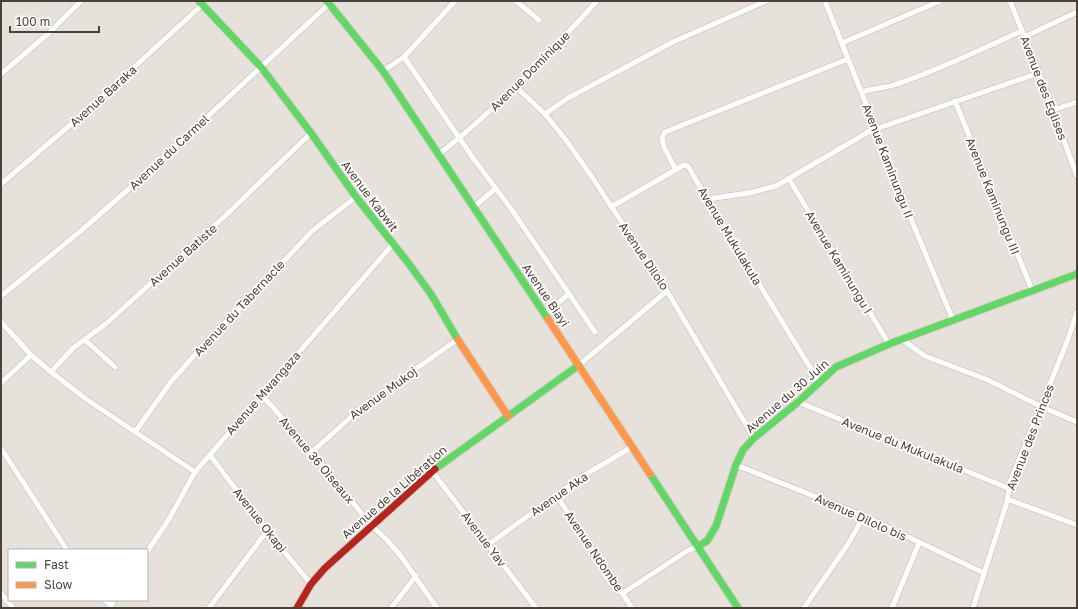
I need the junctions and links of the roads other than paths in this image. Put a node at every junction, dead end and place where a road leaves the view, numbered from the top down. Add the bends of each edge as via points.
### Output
1 (81, 1) edge
2 (455, 1) edge
3 (516, 1) edge
4 (597, 1) edge
5 (766, 1) edge
6 (825, 1) edge
7 (940, 1) edge
8 (1010, 1) edge
9 (329, 2) edge
10 (200, 3) edge
11 (1077, 12) edge
12 (539, 20) dead end
13 (1022, 31) junction
14 (1024, 37) junction
15 (842, 43) junction
16 (404, 57) junction
17 (848, 59) junction
18 (261, 67) junction
19 (383, 71) junction
20 (1039, 73) junction
21 (1, 74) edge
22 (516, 87) junction
23 (862, 92) junction
24 (955, 101) junction
25 (1077, 102) edge
26 (1053, 110) junction
27 (545, 114) junction
28 (876, 129) junction
29 (311, 133) junction
30 (460, 138) junction
31 (439, 154) junction
32 (676, 170) junction
33 (1077, 176) edge
34 (789, 179) junction
35 (1, 184) edge
36 (496, 188) junction
37 (356, 197) junction
38 (707, 199) junction
39 (474, 207) junction
40 (611, 207) junction
41 (393, 244) junction
42 (1077, 274) edge
43 (1032, 290) junction
44 (667, 291) junction
45 (569, 294) junction
46 (1, 296) edge
47 (1077, 312) edge
48 (544, 313) junction
49 (953, 320) junction
50 (1, 322) edge
51 (595, 332) dead end
52 (458, 339) junction
53 (901, 339) junction
54 (85, 340) junction
55 (889, 344) junction
56 (31, 355) junction
57 (579, 365) junction
58 (115, 368) dead end
59 (51, 372) junction
60 (819, 382) junction
61 (1, 383) edge
62 (262, 395) junction
63 (798, 402) junction
64 (1042, 407) junction
65 (508, 416) junction
66 (1077, 422) edge
67 (135, 432) junction
68 (754, 438) junction
69 (632, 447) junction
70 (1, 448) edge
71 (312, 452) junction
72 (210, 455) junction
73 (736, 465) junction
74 (432, 471) junction
75 (195, 472) junction
76 (1008, 488) junction
77 (556, 495) junction
78 (1007, 499) junction
79 (864, 516) junction
80 (371, 525) junction
81 (1077, 525) edge
82 (267, 531) junction
83 (919, 543) junction
84 (489, 544) junction
85 (698, 546) junction
86 (66, 549) edge
87 (148, 550) edge
88 (984, 573) junction
89 (416, 576) junction
90 (311, 584) junction
91 (1, 593) edge
92 (623, 594) junction
93 (13, 608) edge
94 (210, 608) edge
95 (297, 608) edge
96 (391, 608) edge
97 (437, 608) edge
98 (536, 608) edge
99 (632, 608) edge
100 (738, 608) edge
101 (804, 608) edge
102 (892, 608) edge
103 (973, 608) edge

1 - 21 street via 49,33
2 - 16 street
3 - 12 street
4 - 22 street, Avenue Dominique
5 - 27 street via 673,42 568,98
6 - 15 street, Avenue Kaminungu II
7 - 15 street
8 - 13 street, Avenue des Eglises
9 - 18 street, Avenue du Carmel
9 - 19 street, Avenue Biayi
10 - 18 street, Avenue Kabwit
10 - 35 street, Avenue Baraka via 83,114
11 - 14 street
13 - 14 street, Avenue des Eglises
13 - 23 street via 918,76
14 - 20 street, Avenue des Eglises
15 - 17 street, Avenue Kaminungu II
16 - 19 street
16 - 30 street
17 - 23 street, Avenue Kaminungu II
17 - 32 street via 665,132 662,138 664,146
18 - 29 street, Avenue Kabwit
18 - 46 street, Avenue du Carmel via 82,230
19 - 31 street, Avenue Biayi
20 - 24 street
20 - 26 street, Avenue des Eglises
22 - 27 street, Avenue Dilolo
22 - 30 street, Avenue Dominique
23 - 28 street, Avenue Kaminungu II
24 - 28 street
24 - 43 street, Avenue Kaminungu III
25 - 26 street
26 - 33 street, Avenue des Eglises
27 - 40 street, Avenue Dilolo
28 - 34 street via 858,137
28 - 49 street, Avenue Kaminungu II via 894,180
29 - 37 street, Avenue Kabwit
29 - 54 street, Avenue Batiste via 225,216 108,323
30 - 31 street, Avenue Dominique
30 - 36 street
31 - 39 street, Avenue Biayi
32 - 38 street, Avenue Mukulakula via 684,165 688,166
32 - 40 street
34 - 38 street via 769,188
34 - 55 street, Avenue Kaminungu I
36 - 39 street
36 - 45 street
37 - 41 street, Avenue Kabwit
37 - 67 street, Avenue du Tabernacle via 307,236 206,342 170,383
38 - 60 street, Avenue Mukulakula
39 - 48 street, Avenue Biayi
40 - 44 street, Avenue Dilolo
41 - 52 street, Avenue Kabwit via 431,294
41 - 62 street, Avenue Mwangaza
42 - 43 street, Avenue du 30 Juin
43 - 49 street, Avenue du 30 Juin
44 - 57 street
44 - 68 street, Avenue Dilolo
45 - 48 street
45 - 51 street
47 - 64 street, Avenue des Princes
48 - 57 street, Avenue Biayi
49 - 53 street, Avenue du 30 Juin
50 - 56 street
52 - 65 street, Avenue Kabwit
52 - 71 street, Avenue Mukoj via 361,408
53 - 55 street, Avenue du 30 Juin
53 - 64 street via 925,356 988,380
54 - 58 street
54 - 59 street, Avenue Batiste via 73,348
55 - 60 street, Avenue du 30 Juin via 843,363
56 - 59 street
56 - 61 street
57 - 65 street, Avenue de la Libération
57 - 69 street, Avenue Biayi
59 - 67 street
60 - 63 street, Avenue du 30 Juin
62 - 71 street, Avenue 36 Oiseaux
62 - 72 street, Avenue Mwangaza
63 - 68 street, Avenue du 30 Juin
63 - 76 street, Avenue du Mukulakula
64 - 66 street
64 - 76 street, Avenue des Princes
65 - 74 street, Avenue de la Libération
67 - 75 street
68 - 73 street, Avenue du 30 Juin via 743,450
69 - 77 street, Avenue Aka
69 - 85 street, Avenue Biayi
70 - 86 street
71 - 80 street, Avenue 36 Oiseaux
72 - 75 street, Avenue Mwangaza
72 - 82 street, Avenue Okapi
73 - 79 street, Avenue Dilolo bis
73 - 85 street, Avenue du 30 Juin via 716,526 707,541
74 - 80 street, Avenue de la Libération
74 - 84 street, Avenue Yav
75 - 87 street, Avenue Mwangaza
76 - 78 street, Avenue des Princes
77 - 84 street, Avenue Aka
77 - 92 street, Avenue Ndombe
78 - 81 street
78 - 88 street, Avenue des Princes
79 - 83 street, Avenue Dilolo bis
79 - 101 street
80 - 89 street via 396,550
80 - 90 street, Avenue de la Libération
82 - 90 street, Avenue Okapi
82 - 94 street
83 - 88 street, Avenue Dilolo bis
83 - 102 street
84 - 98 street, Avenue Yav
85 - 92 street, Avenue du 30 Juin
85 - 100 street, Avenue Biayi
88 - 103 street, Avenue des Princes
89 - 96 street
89 - 97 street
90 - 95 street, Avenue de la Libération
91 - 93 street
92 - 99 street, Avenue Ndombe

